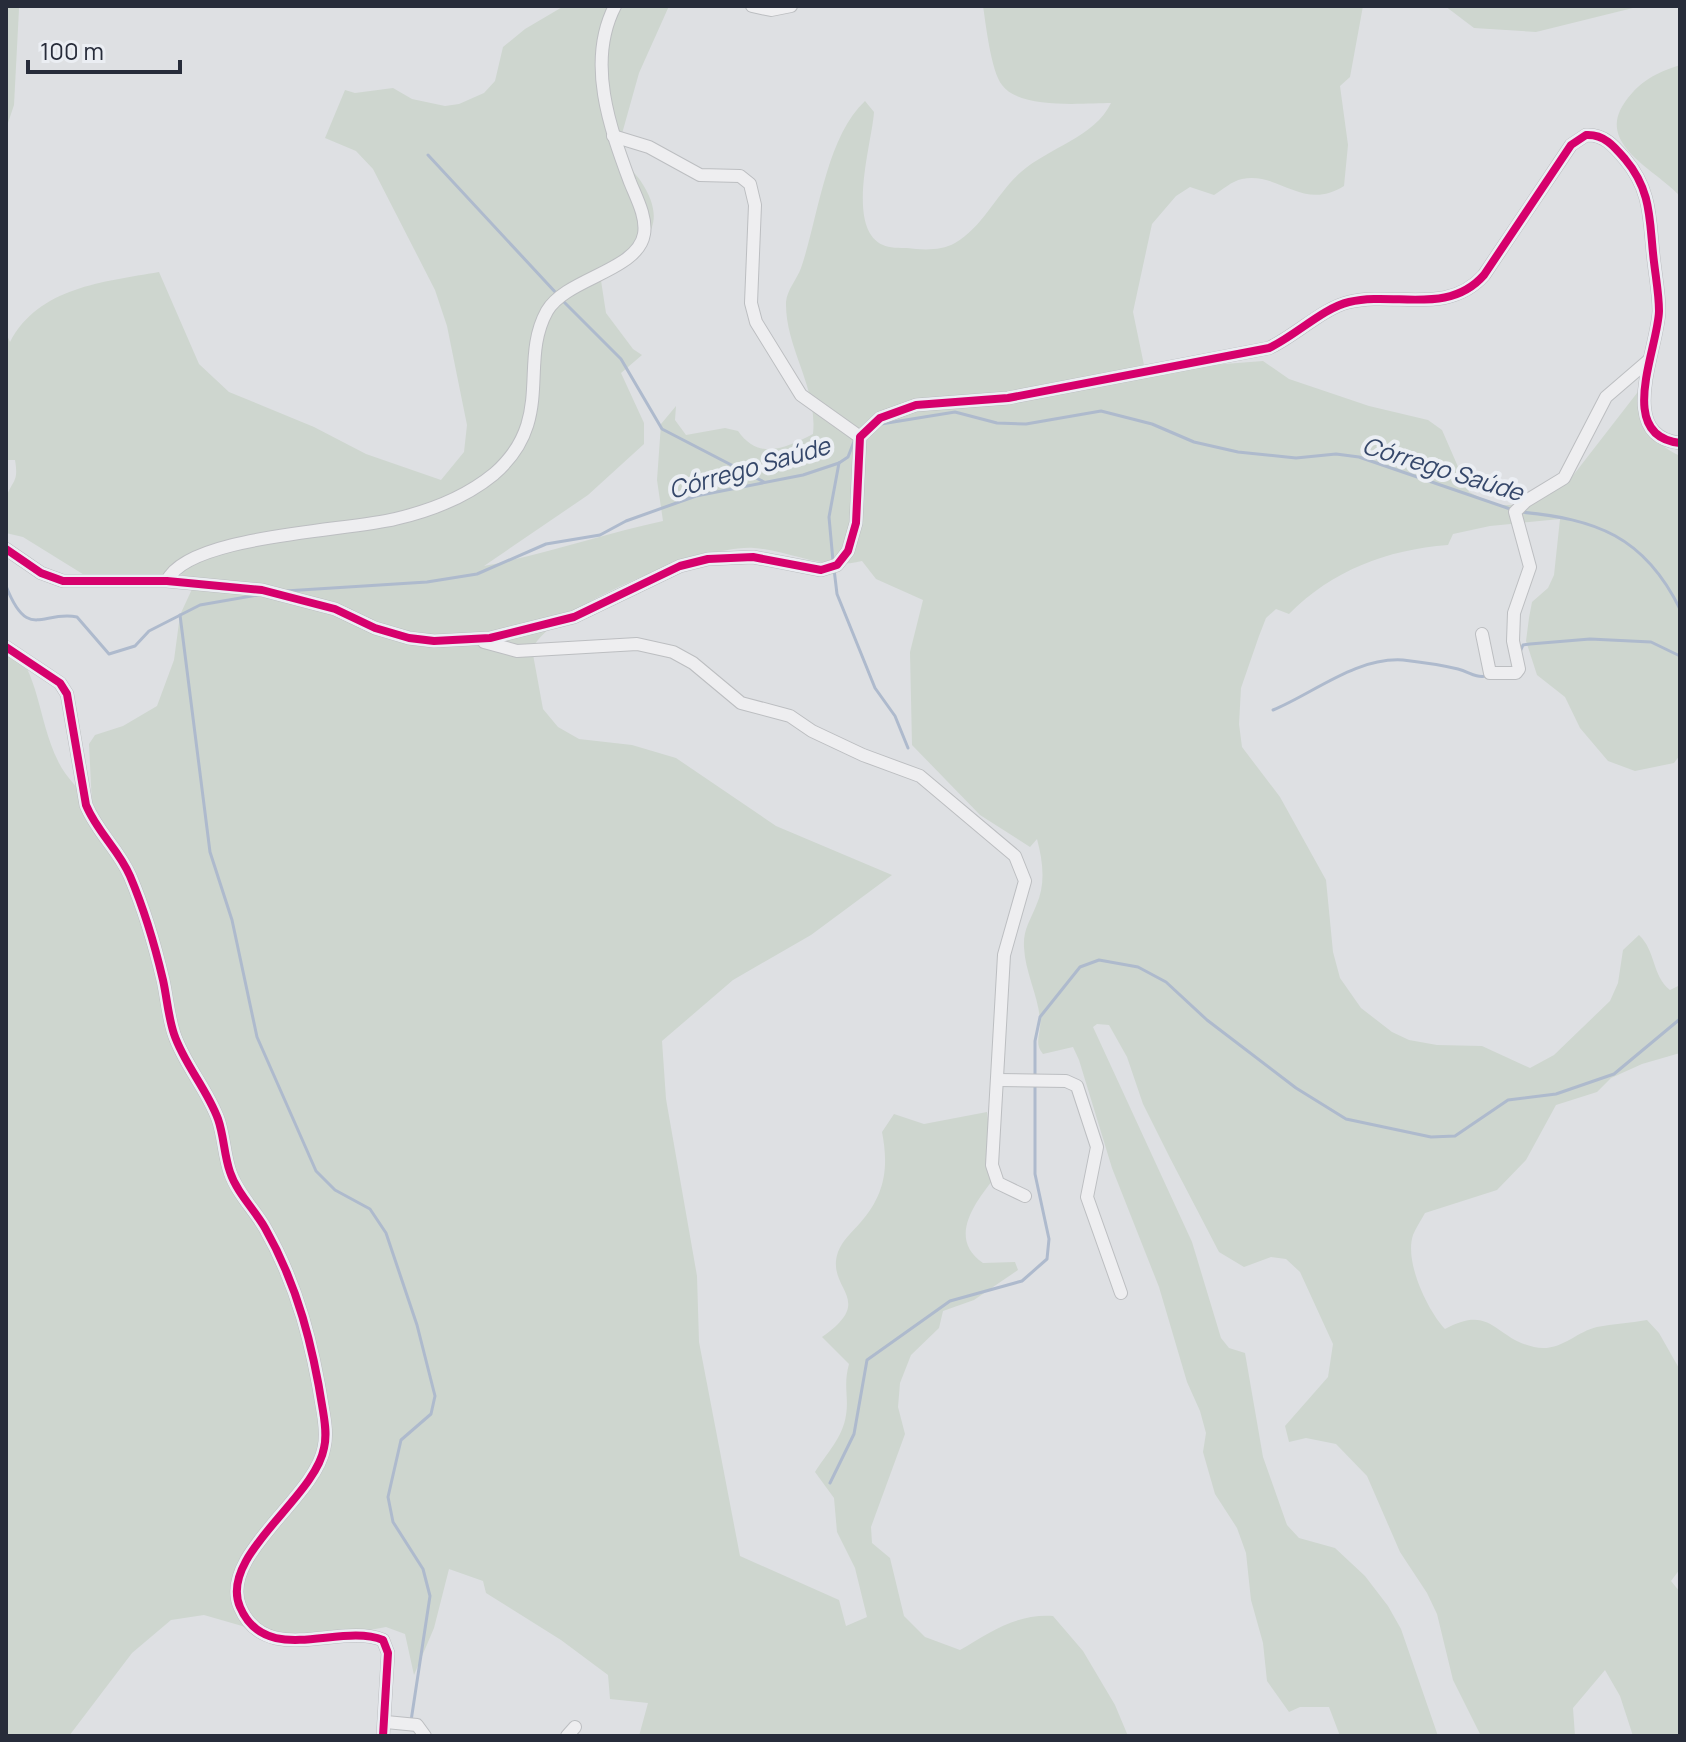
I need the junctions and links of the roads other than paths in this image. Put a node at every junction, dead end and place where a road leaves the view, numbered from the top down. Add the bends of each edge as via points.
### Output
1 (615, 6) edge
2 (752, 6) edge
3 (791, 6) edge
4 (613, 136) junction
5 (1649, 360) junction
6 (860, 437) junction
7 (1680, 443) edge
8 (6, 549) edge
9 (167, 581) junction
10 (1482, 634) dead end
11 (477, 640) junction
12 (6, 647) edge
13 (997, 1080) junction
14 (1025, 1196) dead end
15 (1121, 1293) dead end
16 (386, 1722) junction
17 (383, 1736) edge
18 (425, 1736) edge

1 - 4 street via 605,33 602,90
2 - 3 street
4 - 6 street via 649,147 700,175 740,176 750,184 755,205 751,303 756,322 801,395
4 - 9 street via 644,222 641,243 635,252 551,305 541,322 523,437 495,473 438,506 395,519 256,540 198,556 174,570
5 - 6 street via 1659,309 1647,194 1612,145 1586,135 1571,145 1484,275 1466,291 1432,299 1349,302 1269,348 1199,363 1008,398 916,405 880,418
5 - 7 street via 1644,396 1649,424 1661,438
5 - 10 street via 1606,397 1564,478 1515,512 1530,567 1512,628 1518,671 1490,673
6 - 11 street via 856,523 848,551 837,565 821,570 753,557 708,559 680,566 553,625
8 - 9 street via 63,581
9 - 11 street via 262,590 409,638
11 - 13 street via 517,651 637,644 673,652 741,703 790,716 863,755 920,776 946,794 1015,856 1024,874 1004,955
12 - 16 street via 49,675 67,694 86,805 131,879 159,963 175,1037 218,1118 236,1186 265,1228 307,1324 324,1448 305,1486 244,1563 236,1591 239,1607 257,1629 276,1638 383,1640 388,1648
13 - 14 street via 993,1173 998,1183
13 - 15 street via 1066,1081 1077,1086 1097,1147 1087,1197
16 - 17 street
16 - 18 street via 417,1725

